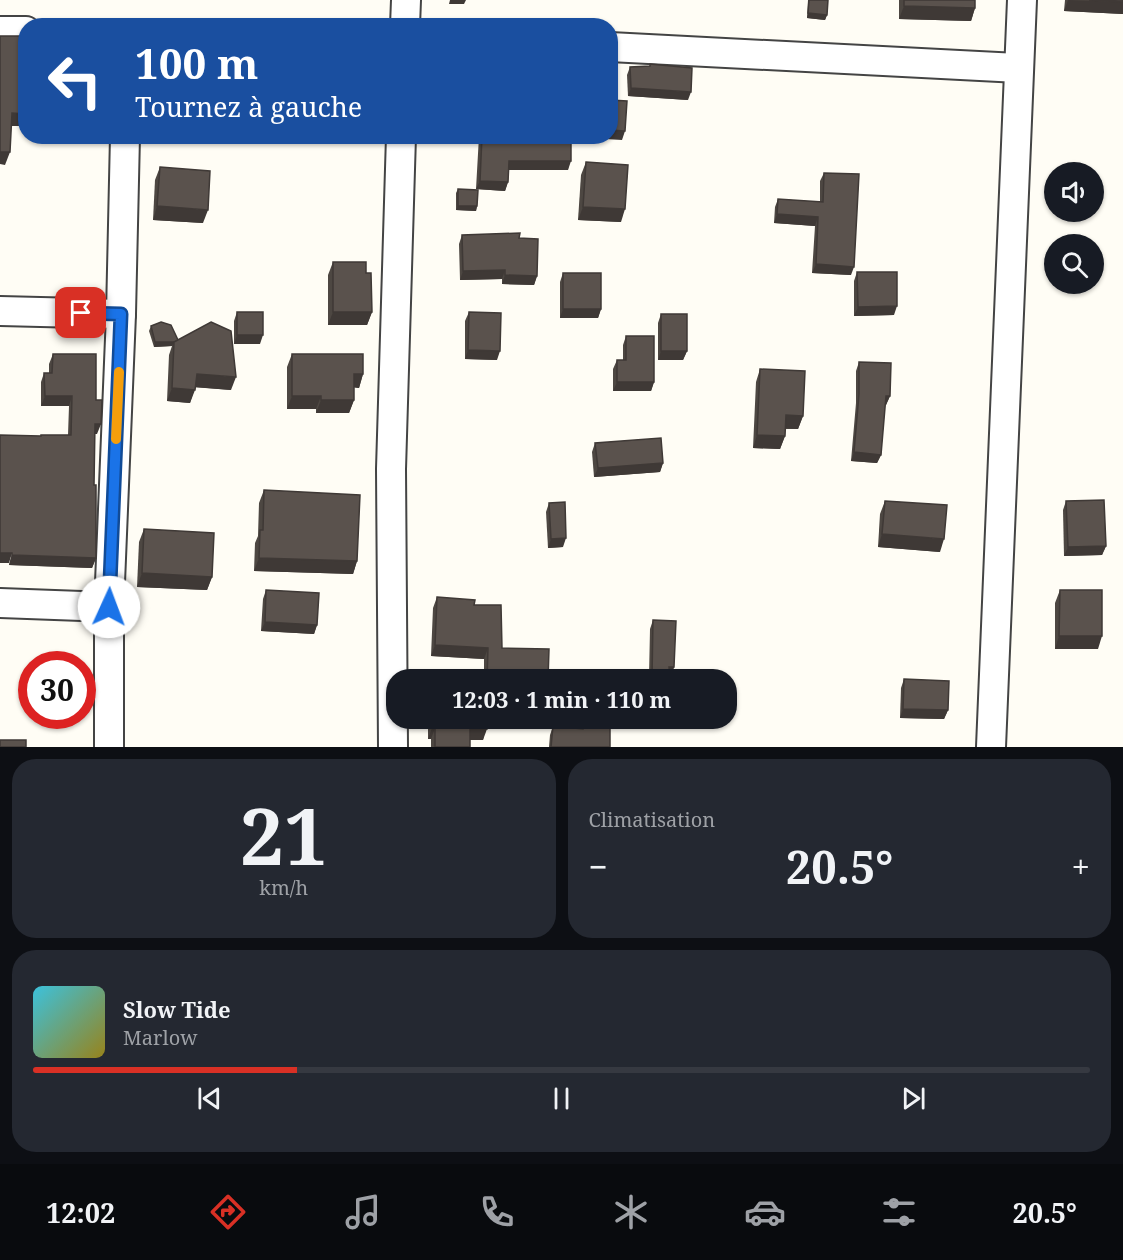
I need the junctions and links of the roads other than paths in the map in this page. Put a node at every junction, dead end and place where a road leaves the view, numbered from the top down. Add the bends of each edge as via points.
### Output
1 (406, 0) edge
2 (1022, 0) edge
3 (405, 18) edge
4 (0, 31) edge
5 (18, 31) edge
6 (618, 47) edge
7 (1019, 68) junction
8 (125, 144) edge
9 (401, 144) edge
10 (0, 311) edge
11 (121, 314) junction
12 (0, 603) edge
13 (109, 607) junction
14 (109, 747) edge
15 (393, 747) edge
16 (991, 747) edge

1 - 3 street
2 - 7 street
4 - 5 street
6 - 7 street
7 - 16 street
8 - 11 street
9 - 15 street via 391,469
10 - 11 street
11 - 13 street
12 - 13 street
13 - 14 street

